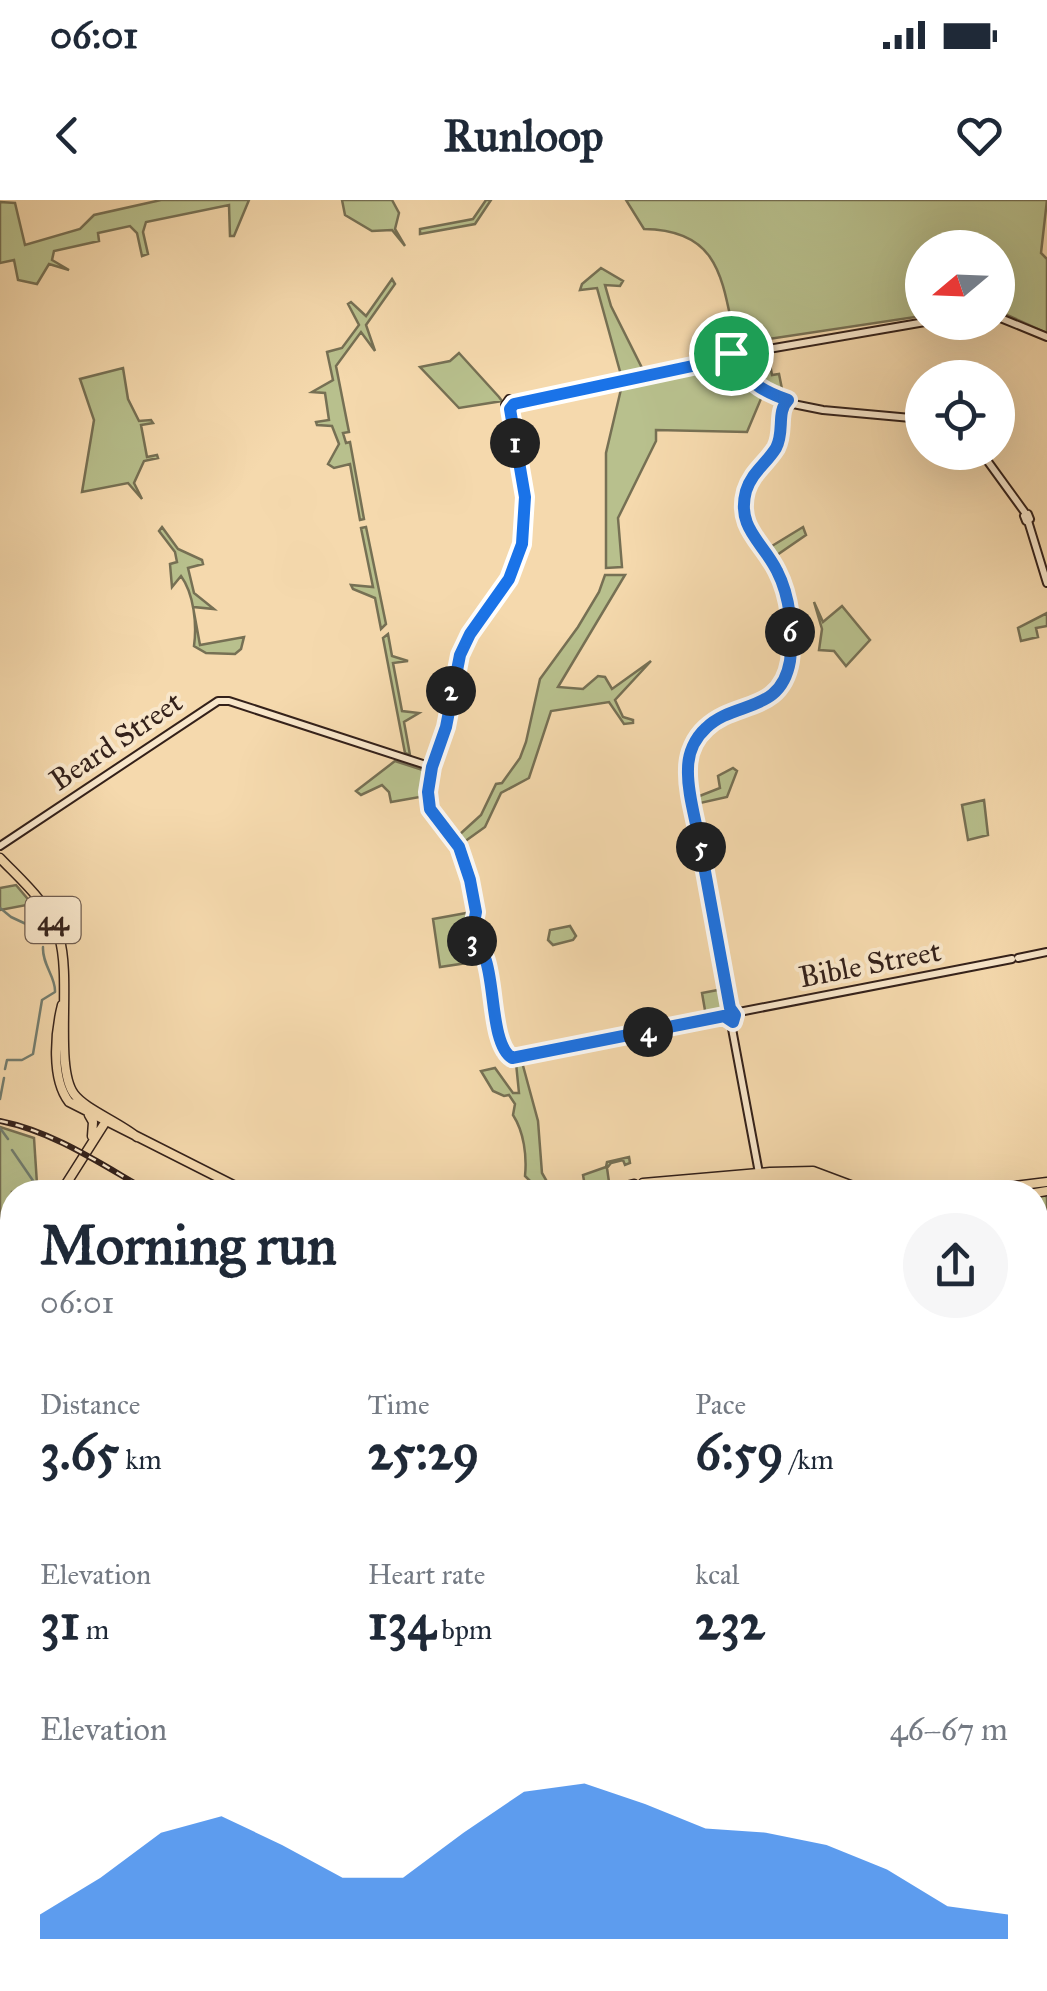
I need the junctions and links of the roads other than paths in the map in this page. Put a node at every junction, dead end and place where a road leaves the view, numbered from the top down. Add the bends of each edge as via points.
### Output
1 (1015, 324) edge
2 (905, 326) edge
3 (1047, 337) edge
4 (735, 358) junction
5 (784, 402) junction
6 (905, 417) edge
7 (994, 470) edge
8 (1047, 584) edge
9 (432, 767) junction
10 (0, 846) edge
11 (0, 858) edge
12 (1047, 952) edge
13 (731, 1015) junction
14 (62, 1029) junction
15 (88, 1115) junction
16 (99, 1128) junction
17 (137, 1137) junction
18 (762, 1174) junction
19 (819, 1176) junction
20 (706, 1178) junction
21 (67, 1180) edge
22 (223, 1180) edge
23 (696, 1180) edge
24 (710, 1180) edge
25 (732, 1180) edge
26 (828, 1180) edge
27 (832, 1180) edge

1 - 3 street
2 - 4 street
4 - 5 street via 745,375
4 - 9 street via 512,406 525,497 522,544 509,579 460,655
5 - 6 street
5 - 13 street via 780,438 751,478 744,512 784,587 788,669 769,697 705,728 688,769
7 - 8 street via 1027,517
9 - 10 street, Beard Street via 218,701
9 - 13 street, Bible Street via 428,801 459,847 470,880 476,912 471,939 486,961 500,1050 508,1058
11 - 14 main road, 44 via 55,925 64,961
12 - 13 street, Bible Street
13 - 18 street
14 - 15 main road, 44 via 61,1090
14 - 16 main road, 44 via 68,1086
15 - 16 main road, 44
15 - 16 main road
16 - 17 main road, 44
16 - 17 main road, 44
16 - 21 main road
17 - 22 main road, 44
18 - 19 main road
18 - 20 main road
18 - 25 main road
19 - 26 main road
19 - 27 main road
20 - 23 main road
20 - 24 main road

